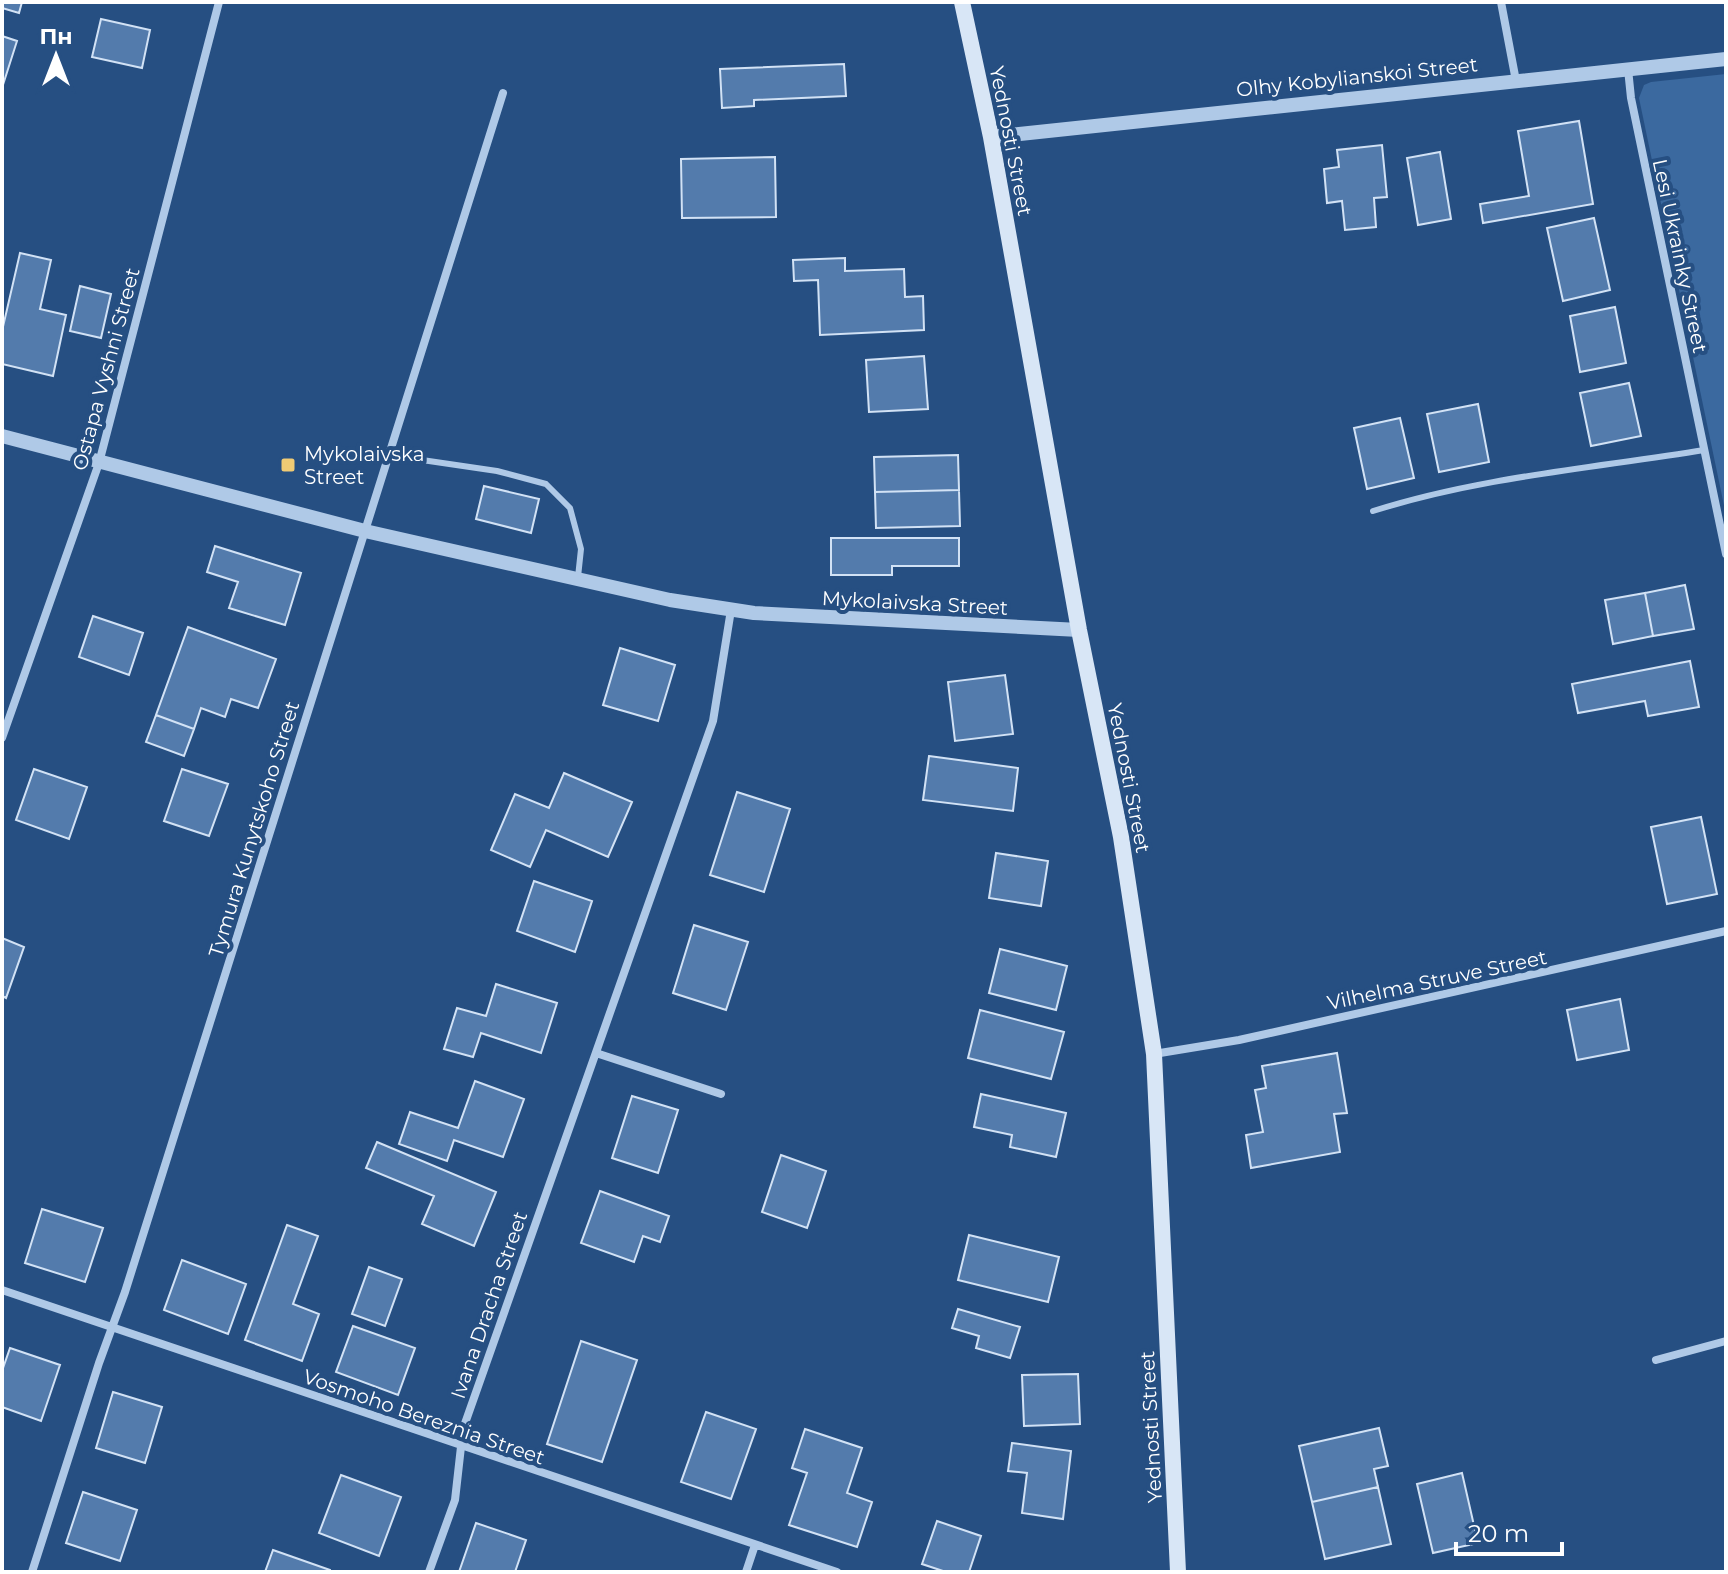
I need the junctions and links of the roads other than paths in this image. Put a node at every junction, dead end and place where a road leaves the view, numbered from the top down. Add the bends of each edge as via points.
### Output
1 (219, 2) edge
2 (962, 2) edge
3 (1501, 2) edge
4 (1726, 59) edge
5 (1628, 69) junction
6 (1516, 81) junction
7 (503, 93) dead end
8 (991, 137) junction
9 (2, 436) edge
10 (1704, 450) junction
11 (388, 455) junction
12 (99, 463) junction
13 (1373, 511) dead end
14 (365, 531) junction
15 (1726, 554) edge
16 (577, 581) junction
17 (731, 610) junction
18 (1079, 630) junction
19 (2, 738) edge
20 (1726, 931) edge
21 (596, 1053) junction
22 (1154, 1054) junction
23 (721, 1094) dead end
24 (2, 1290) edge
25 (112, 1328) junction
26 (1726, 1341) edge
27 (1656, 1360) dead end
28 (463, 1447) junction
29 (755, 1545) junction
30 (32, 1572) edge
31 (429, 1572) edge
32 (746, 1572) edge
33 (837, 1572) edge
34 (1178, 1572) edge

1 - 12 street, Ostapa Vyshni Street
2 - 8 main road, Yednosti Street
3 - 6 street
4 - 5 street, Olhy Kobylianskoi Street
5 - 6 street, Olhy Kobylianskoi Street
5 - 10 street, Lesi Ukrainky Street
6 - 8 street, Olhy Kobylianskoi Street
7 - 11 street, Tymura Kunytskoho Street
8 - 18 main road, Yednosti Street
9 - 12 street, Mykolaivska Street
10 - 13 lane via 1478,484
10 - 15 street, Lesi Ukrainky Street
11 - 14 street, Tymura Kunytskoho Street
11 - 16 lane via 546,484 570,508 581,549
12 - 14 street, Mykolaivska Street
12 - 19 street, Ostapa Vyshni Street
14 - 16 street, Mykolaivska Street
14 - 25 street, Tymura Kunytskoho Street
16 - 17 street, Mykolaivska Street
17 - 18 street, Mykolaivska Street
17 - 21 street, Ivana Dracha Street via 713,721
18 - 22 main road, Yednosti Street via 1121,837
20 - 22 street, Vilhelma Struve Street
21 - 23 street
21 - 28 street, Ivana Dracha Street via 463,1429
22 - 34 main road, Yednosti Street
24 - 25 street, Vosmoho Bereznia Street
25 - 28 street, Vosmoho Bereznia Street
25 - 30 street, Tymura Kunytskoho Street
26 - 27 street
28 - 29 street, Vosmoho Bereznia Street
28 - 31 street, Ivana Dracha Street via 455,1500
29 - 32 street
29 - 33 street, Vosmoho Bereznia Street

